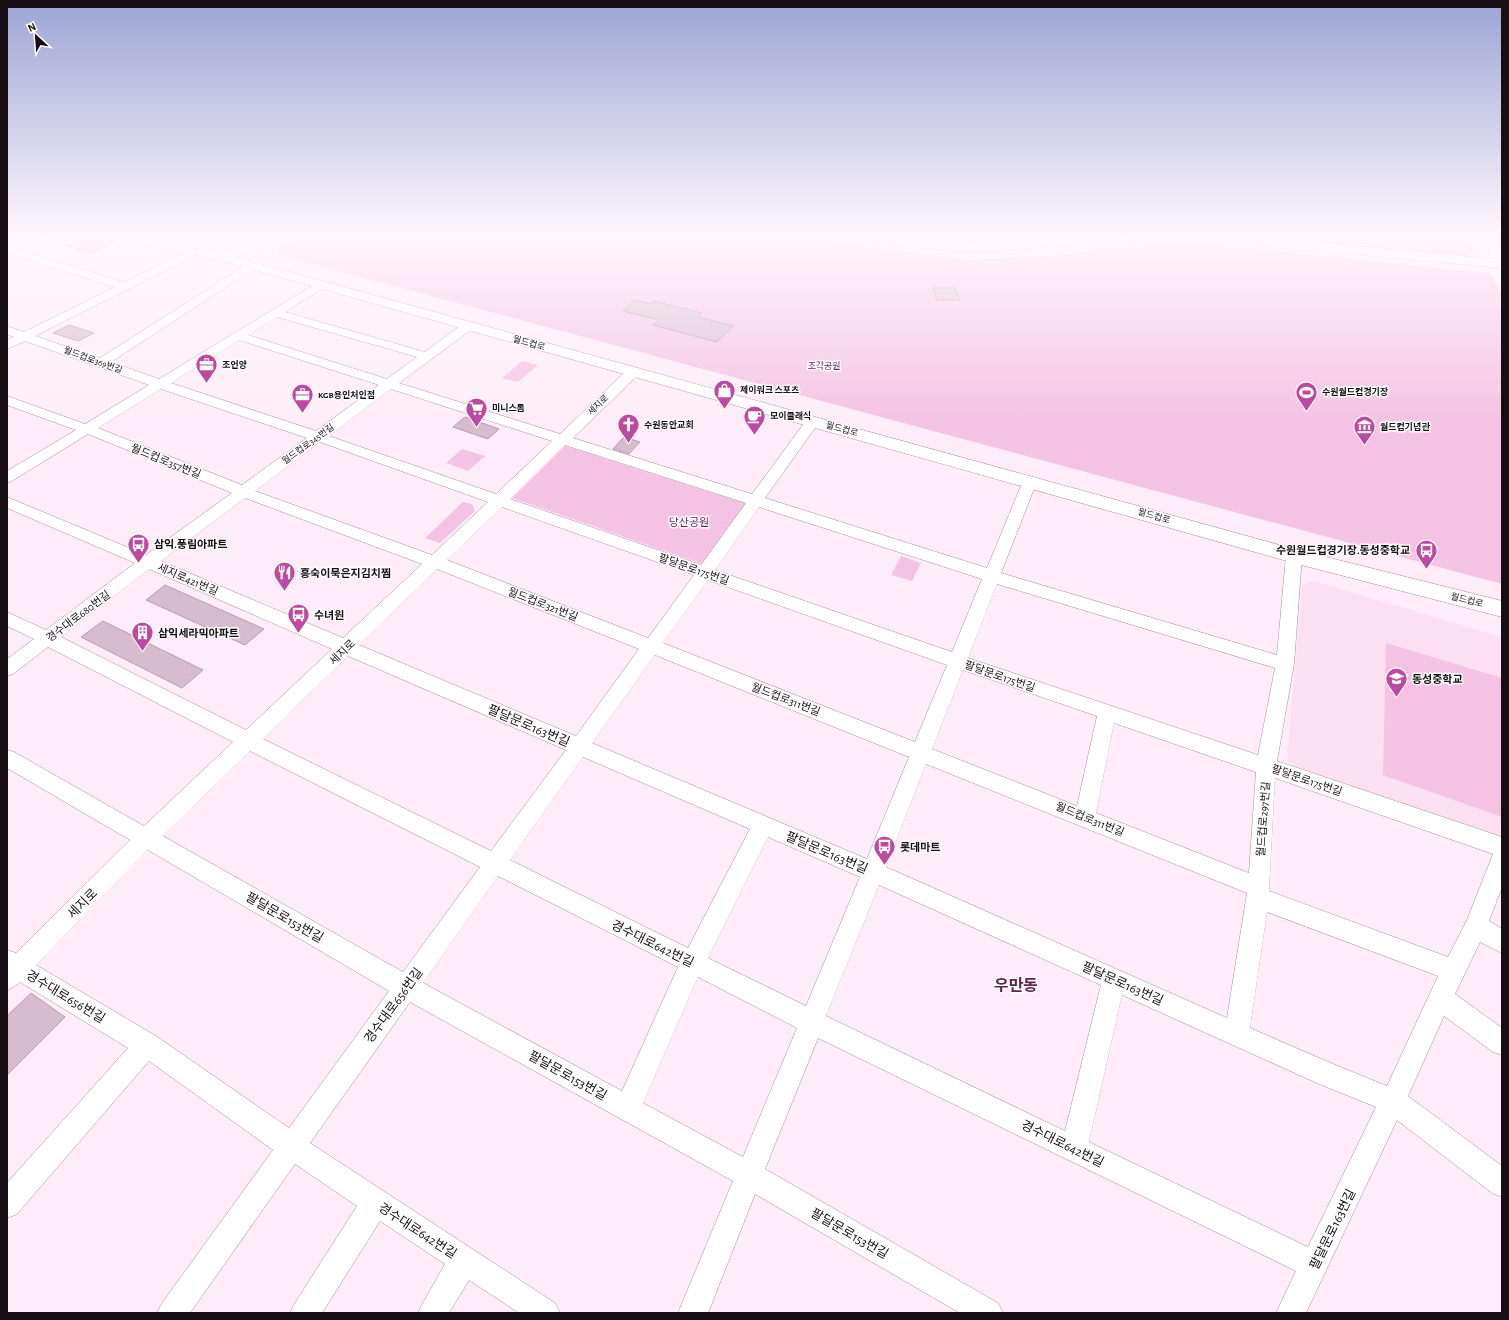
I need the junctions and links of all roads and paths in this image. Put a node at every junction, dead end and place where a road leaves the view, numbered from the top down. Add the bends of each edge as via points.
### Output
1 (105, 298) edge
2 (203, 298) edge
3 (301, 298) edge
4 (366, 298) edge
5 (276, 313) junction
6 (468, 326) junction
7 (7, 330) edge
8 (25, 336) junction
9 (238, 336) junction
10 (7, 345) edge
11 (427, 356) junction
12 (101, 363) junction
13 (633, 372) junction
14 (160, 384) junction
15 (389, 385) junction
16 (7, 400) edge
17 (813, 422) junction
18 (87, 429) junction
19 (319, 437) junction
20 (563, 439) junction
21 (7, 478) edge
22 (1030, 481) junction
23 (244, 492) junction
24 (499, 501) junction
25 (756, 501) junction
26 (7, 502) edge
27 (1294, 556) junction
28 (148, 562) junction
29 (435, 562) junction
30 (704, 572) junction
31 (992, 576) junction
32 (1502, 609) edge
33 (7, 618) edge
34 (49, 638) junction
35 (651, 646) junction
36 (347, 647) junction
37 (957, 661) junction
38 (1285, 664) junction
39 (7, 669) edge
40 (1107, 712) junction
41 (249, 741) junction
42 (579, 746) junction
43 (921, 752) junction
44 (7, 758) edge
45 (1266, 766) junction
46 (1085, 817) junction
47 (763, 825) junction
48 (146, 838) junction
49 (1502, 847) edge
50 (1502, 858) edge
51 (495, 864) junction
52 (873, 872) junction
53 (1258, 892) junction
54 (1476, 926) junction
55 (1502, 942) edge
56 (693, 962) junction
57 (11, 969) edge
58 (1453, 970) junction
59 (1114, 979) junction
60 (406, 987) junction
61 (1440, 998) junction
62 (812, 1022) junction
63 (1237, 1034) junction
64 (1502, 1043) edge
65 (147, 1045) junction
66 (1393, 1101) junction
67 (628, 1108) junction
68 (291, 1146) junction
69 (1074, 1149) junction
70 (749, 1175) junction
71 (1502, 1183) edge
72 (376, 1202) junction
73 (7, 1204) edge
74 (464, 1260) junction
75 (1314, 1265) junction
76 (172, 1313) edge
77 (306, 1313) edge
78 (433, 1313) edge
79 (545, 1313) edge
80 (693, 1313) edge
81 (988, 1313) edge
82 (1291, 1313) edge

1 - 8 street
2 - 12 street
3 - 5 street
4 - 6 street, 월드컵로
5 - 9 street
5 - 11 street
6 - 11 street, 월드컵로345번길
6 - 13 street, 월드컵로
7 - 8 street, 월드컵로369번길
8 - 10 street
8 - 12 street, 월드컵로369번길
9 - 14 street
9 - 15 street
11 - 15 street, 월드컵로345번길
12 - 14 street, 월드컵로369번길
13 - 17 street, 월드컵로
13 - 20 street, 세지로
14 - 18 street
14 - 19 street
15 - 19 street, 월드컵로345번길
15 - 20 street
16 - 18 street
17 - 22 street, 월드컵로
17 - 25 street
18 - 21 street
18 - 23 street, 월드컵로357번길
19 - 23 street, 월드컵로345번길
19 - 24 street
20 - 24 street, 세지로
20 - 25 street
22 - 27 street, 월드컵로
22 - 31 street
23 - 28 street, 월드컵로345번길
23 - 29 street
24 - 29 street, 세지로
24 - 30 street, 팔달문로175번길
25 - 30 street
25 - 31 street
26 - 28 street, 세지로421번길
27 - 32 street, 월드컵로
27 - 38 street, 월드컵로297번길
28 - 34 street, 경수대로680번길
28 - 36 street, 세지로421번길
29 - 35 street, 월드컵로321번길
29 - 36 street, 세지로
30 - 35 street
30 - 37 street, 팔달문로175번길
31 - 37 street
31 - 38 street
33 - 34 street
34 - 39 street, 경수대로680번길
34 - 41 street
35 - 42 street
35 - 43 street, 월드컵로311번길
36 - 41 street, 세지로
36 - 42 street, 팔달문로163번길
37 - 40 street, 팔달문로175번길
37 - 43 street
38 - 45 street, 월드컵로297번길
40 - 45 street, 팔달문로175번길
40 - 46 street
41 - 48 street, 세지로
41 - 51 street
42 - 47 street, 팔달문로163번길
42 - 51 street, 경수대로656번길
43 - 46 street, 월드컵로311번길
43 - 52 street
44 - 48 street
45 - 49 street, 팔달문로175번길
45 - 53 street, 월드컵로297번길
46 - 53 street, 월드컵로311번길
47 - 52 street, 팔달문로163번길
47 - 56 street
48 - 57 street, 세지로
48 - 60 street, 팔달문로153번길
50 - 54 street
51 - 56 street, 경수대로642번길
51 - 60 street, 경수대로656번길
52 - 59 street, 팔달문로163번길
52 - 62 street
53 - 58 street, 월드컵로311번길
53 - 63 street, 월드컵로297번길
54 - 55 street
54 - 58 street
56 - 62 street, 경수대로642번길
56 - 67 street
57 - 65 street, 경수대로656번길
58 - 61 street
59 - 63 street, 팔달문로163번길
59 - 69 street
60 - 67 street, 팔달문로153번길
60 - 68 street, 경수대로656번길
61 - 64 street
61 - 66 street
62 - 69 street, 경수대로642번길
62 - 70 street
63 - 66 street, 팔달문로163번길
65 - 68 street, 경수대로656번길
65 - 73 street
66 - 71 street, 팔달문로163번길
66 - 75 street, 팔달문로163번길
67 - 70 street, 팔달문로153번길
68 - 72 street, 경수대로642번길
68 - 76 street, 경수대로656번길
69 - 75 street, 경수대로642번길
70 - 80 street
70 - 81 street, 팔달문로153번길
72 - 74 street, 경수대로642번길
72 - 77 street
74 - 78 street
74 - 79 street, 경수대로642번길
75 - 82 street, 팔달문로163번길

